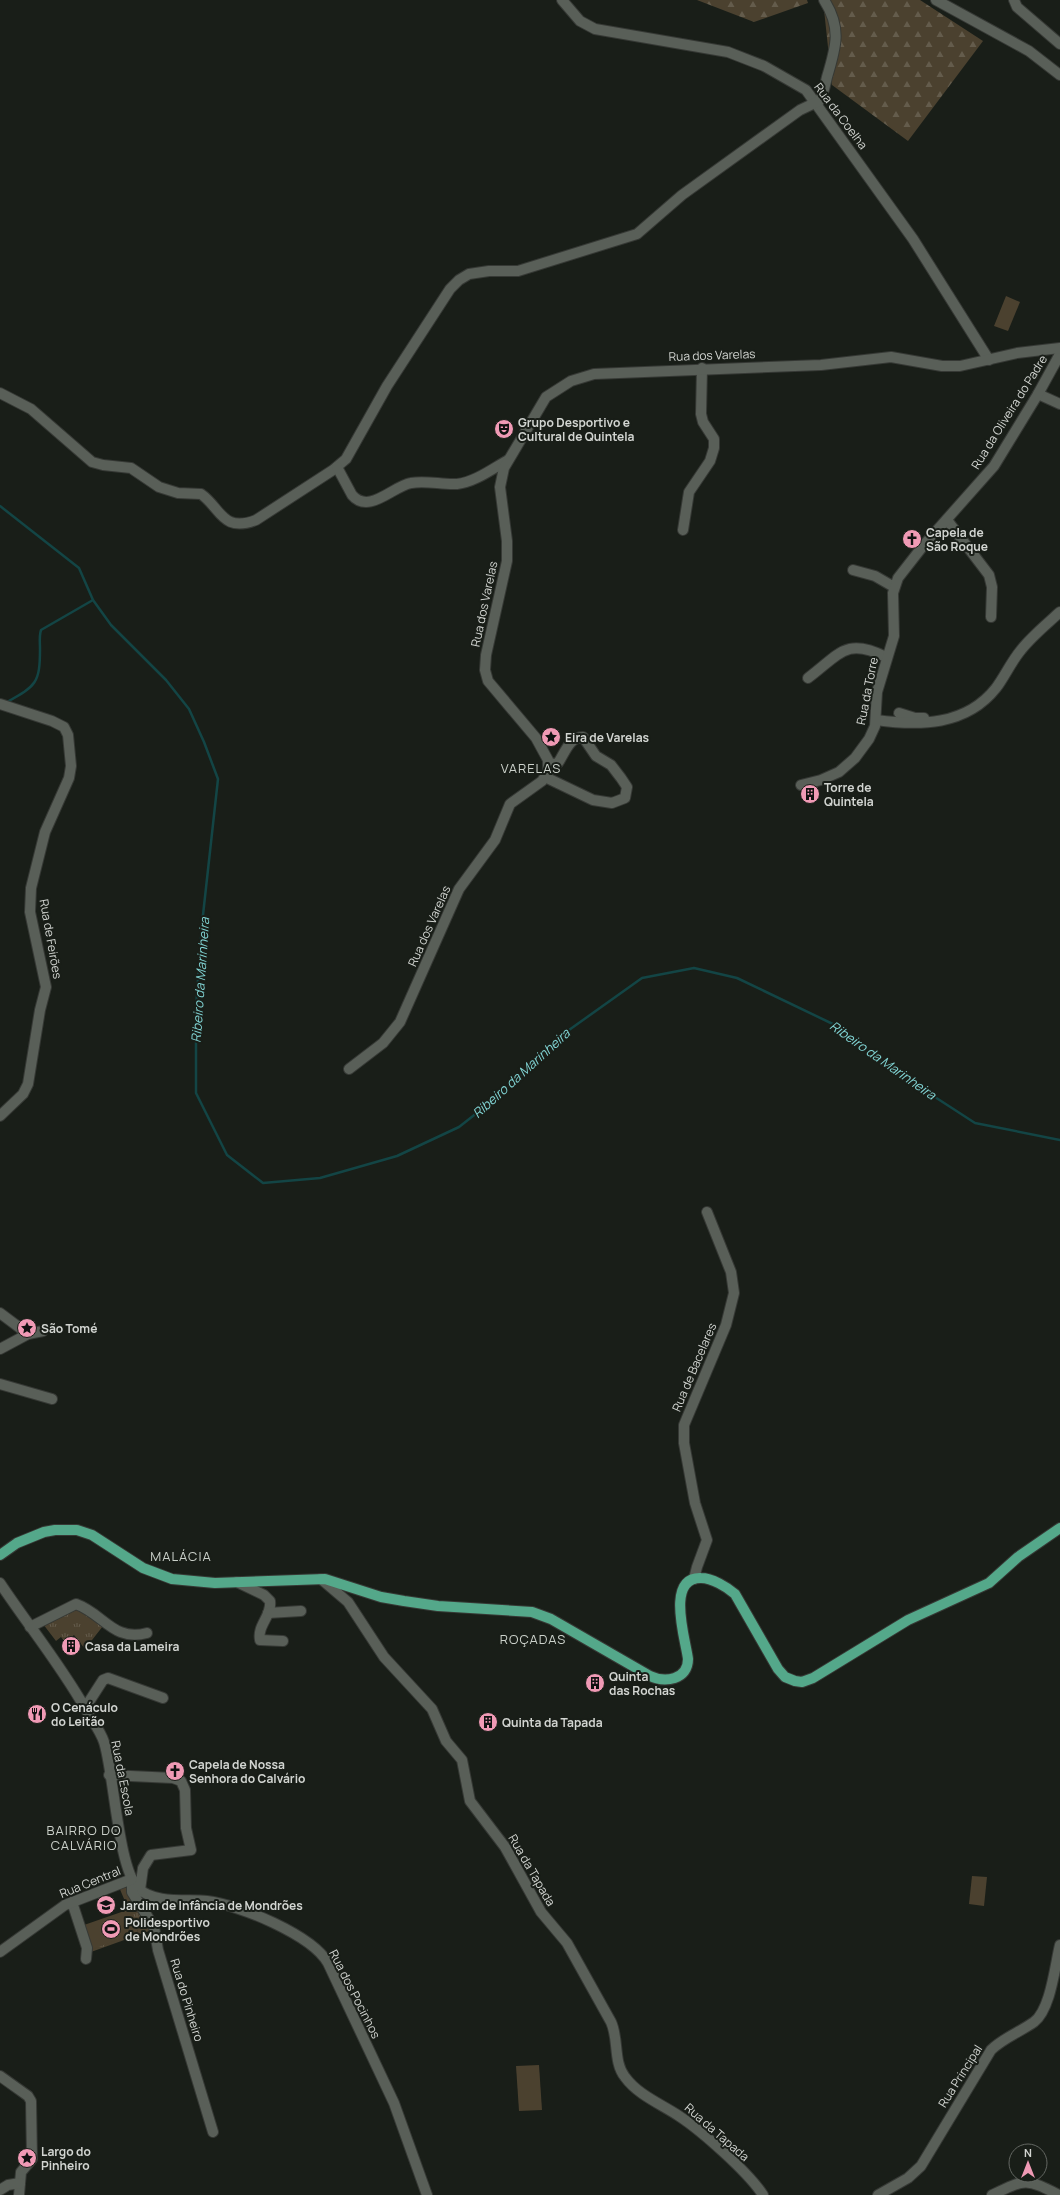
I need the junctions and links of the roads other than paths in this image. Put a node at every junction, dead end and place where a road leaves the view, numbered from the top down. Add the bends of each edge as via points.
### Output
1 (562, 0) edge
2 (824, 0) edge
3 (936, 0) edge
4 (1014, 0) edge
5 (1060, 44) edge
6 (1060, 74) edge
7 (817, 103) junction
8 (1060, 348) edge
9 (1060, 354) edge
10 (989, 360) junction
11 (702, 368) junction
12 (0, 393) edge
13 (1038, 394) junction
14 (1060, 404) edge
15 (508, 460) junction
16 (337, 467) junction
17 (947, 520) junction
18 (683, 530) dead end
19 (853, 570) dead end
20 (894, 587) junction
21 (1060, 612) edge
22 (991, 617) dead end
23 (886, 657) junction
24 (808, 678) dead end
25 (4, 705) edge
26 (968, 709) junction
27 (899, 713) dead end
28 (876, 720) junction
29 (549, 764) junction
30 (546, 777) junction
31 (801, 785) dead end
32 (349, 1069) dead end
33 (0, 1116) edge
34 (707, 1212) dead end
35 (0, 1313) edge
36 (43, 1331) dead end
37 (28, 1334) junction
38 (0, 1349) edge
39 (0, 1384) edge
40 (52, 1399) dead end
41 (1060, 1528) edge
42 (0, 1555) edge
43 (321, 1579) junction
44 (694, 1579) junction
45 (237, 1582) junction
46 (1, 1587) edge
47 (269, 1598) junction
48 (288, 1611) junction
49 (302, 1611) dead end
50 (268, 1613) junction
51 (30, 1627) junction
52 (147, 1632) dead end
53 (283, 1641) dead end
54 (163, 1698) dead end
55 (85, 1708) junction
56 (109, 1775) junction
57 (132, 1879) junction
58 (140, 1890) junction
59 (72, 1902) junction
60 (1060, 1945) edge
61 (0, 1952) edge
62 (86, 1959) dead end
63 (0, 2076) edge
64 (213, 2132) dead end
65 (20, 2183) junction
66 (0, 2190) edge
67 (19, 2195) edge
68 (427, 2195) edge
69 (763, 2195) edge
70 (878, 2195) edge
71 (992, 2195) edge
72 (1059, 2195) edge

1 - 7 street, Rua da Coelha via 580,21 596,29 713,48 754,62 800,85
2 - 7 street via 834,18 836,33 833,58 822,96
3 - 6 street via 1029,51
4 - 5 street via 1017,7
7 - 10 street, Rua da Coelha via 913,239
7 - 16 street via 800,110 684,193 637,234 518,272 486,271 469,274 459,280 448,292 389,382 350,452
8 - 10 street, Rua dos Varelas via 1026,351
9 - 13 street, Rua da Oliveira do Padre
10 - 11 street, Rua dos Varelas via 950,366 891,357 821,364
11 - 15 street, Rua dos Varelas via 594,374 571,381 551,392 541,403
11 - 18 street via 701,414 714,439 714,448 710,461 689,492
12 - 16 street via 30,410 89,460 102,465 133,469 154,485 175,492 200,494 221,517 232,522 246,523 256,520
13 - 14 street
13 - 17 street, Rua da Oliveira do Padre via 994,466
15 - 16 street via 464,482 409,483 383,497 364,502 355,499
15 - 29 street, Rua dos Varelas via 500,487 507,561 485,670 491,686 536,738
17 - 20 street, Rua da Oliveira do Padre via 903,571
17 - 22 street via 989,575 992,587
19 - 20 street via 876,576
20 - 23 street, Rua da Torre via 894,631
21 - 26 street via 1025,644 991,693
23 - 24 street via 856,647 839,654
23 - 28 street, Rua da Torre via 877,692
25 - 33 street, Rua de Feirões via 64,727 68,735 71,768 45,832 30,893 30,912 46,987 28,1084 23,1094
26 - 27 street via 956,714 922,718
26 - 28 street via 928,724
28 - 31 street, Rua da Torre via 862,750 846,766 821,780
29 - 30 street
29 - 30 street via 558,763 570,744 583,737 596,756 618,772 627,787 627,795 624,800 617,803 600,802
30 - 32 street, Rua dos Varelas via 510,804 491,847 459,889 409,1005 397,1025 383,1043
34 - 44 street, Rua de Bacelares via 731,1272 734,1292 726,1324 684,1425 684,1443 696,1506 707,1540
35 - 37 street
36 - 37 street
37 - 38 street
39 - 40 street
41 - 44 main road via 1018,1557 989,1583 908,1620 817,1676 802,1682 788,1679 778,1669 733,1592 708,1580
42 - 45 main road via 17,1543 44,1532 77,1530 92,1535 138,1566 162,1577 196,1582
43 - 44 main road via 404,1601 536,1612 650,1676 662,1680 679,1676 688,1667 679,1605 687,1585
43 - 45 main road
43 - 69 street, Rua da Tapada via 348,1602 382,1654 432,1709 446,1741 462,1760 469,1799 505,1846 541,1912 566,1943 611,2022 620,2068 625,2078 641,2092 686,2121 733,2162
45 - 47 street
46 - 51 street, Rua da Escola
47 - 48 street
47 - 50 street via 271,1604
48 - 49 street
48 - 50 street
50 - 53 street via 259,1628 259,1640
51 - 52 street via 76,1604 118,1631 132,1636
51 - 55 street, Rua da Escola via 64,1673
54 - 55 street via 108,1678 103,1680
55 - 56 street, Rua da Escola via 103,1742
56 - 57 street, Rua da Escola
56 - 58 street via 173,1778 181,1781 185,1787 186,1828 191,1850 151,1855 143,1868
57 - 58 street
57 - 59 street, Rua Central
57 - 64 street, Rua do Pinheiro via 132,1890 154,1927 158,1950
58 - 68 street, Rua dos Pocinhos via 159,1898 208,1901 239,1909 269,1921 320,1952 394,2102
59 - 61 street, Rua Central
59 - 62 street via 87,1948
60 - 70 street, Rua Principal via 1042,2014 1033,2023 991,2050 918,2169
63 - 65 street via 29,2097 32,2106 32,2159 21,2171
65 - 66 street via 8,2185
65 - 67 street
71 - 72 street via 1024,2182 1034,2182

